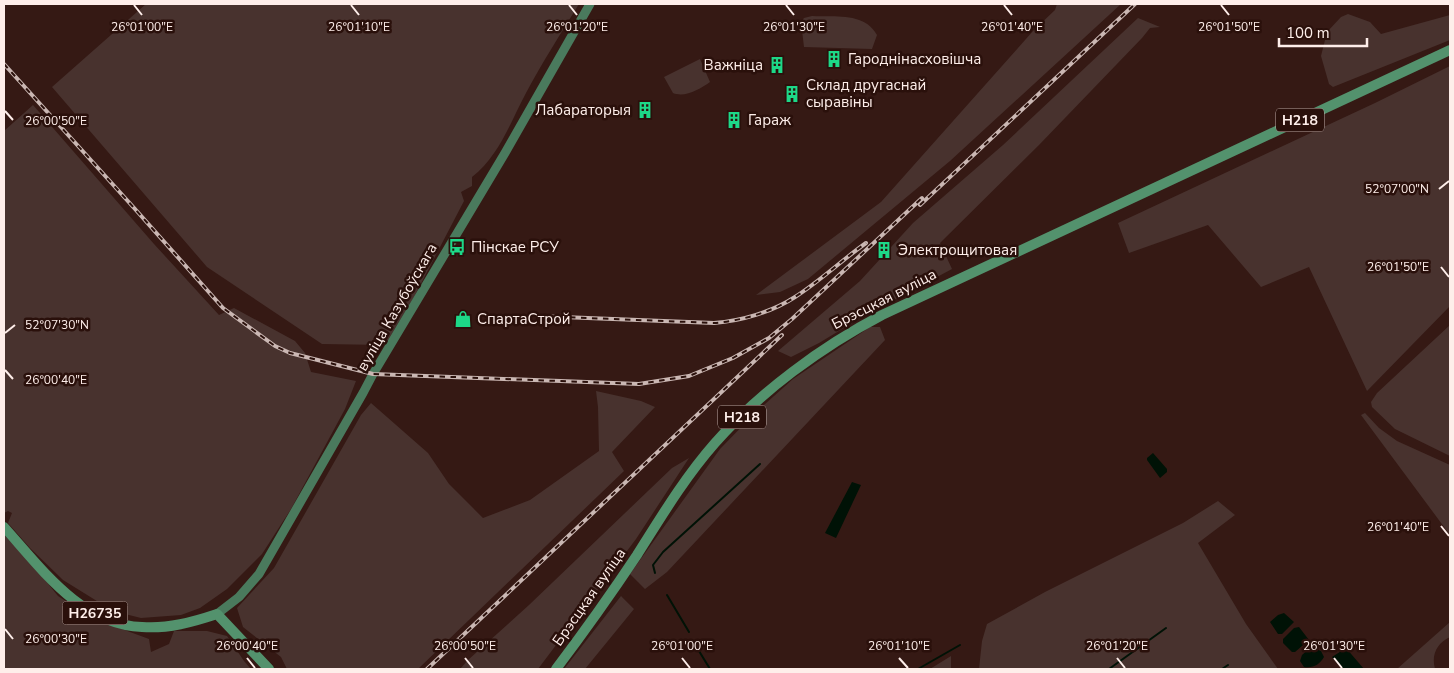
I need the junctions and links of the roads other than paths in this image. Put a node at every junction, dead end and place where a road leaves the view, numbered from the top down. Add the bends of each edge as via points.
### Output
1 (590, 4) edge
2 (1450, 50) edge
3 (4, 527) edge
4 (217, 614) junction
5 (269, 669) edge
6 (556, 669) edge

1 - 4 street, вуліца Казубоўскага via 259,574 239,597
2 - 6 main road, Брэсцкая вуліца / Н218 via 899,306 820,351 777,384 714,444
3 - 4 main road, Н26735 via 66,593 108,619 132,626 162,627
4 - 5 main road

